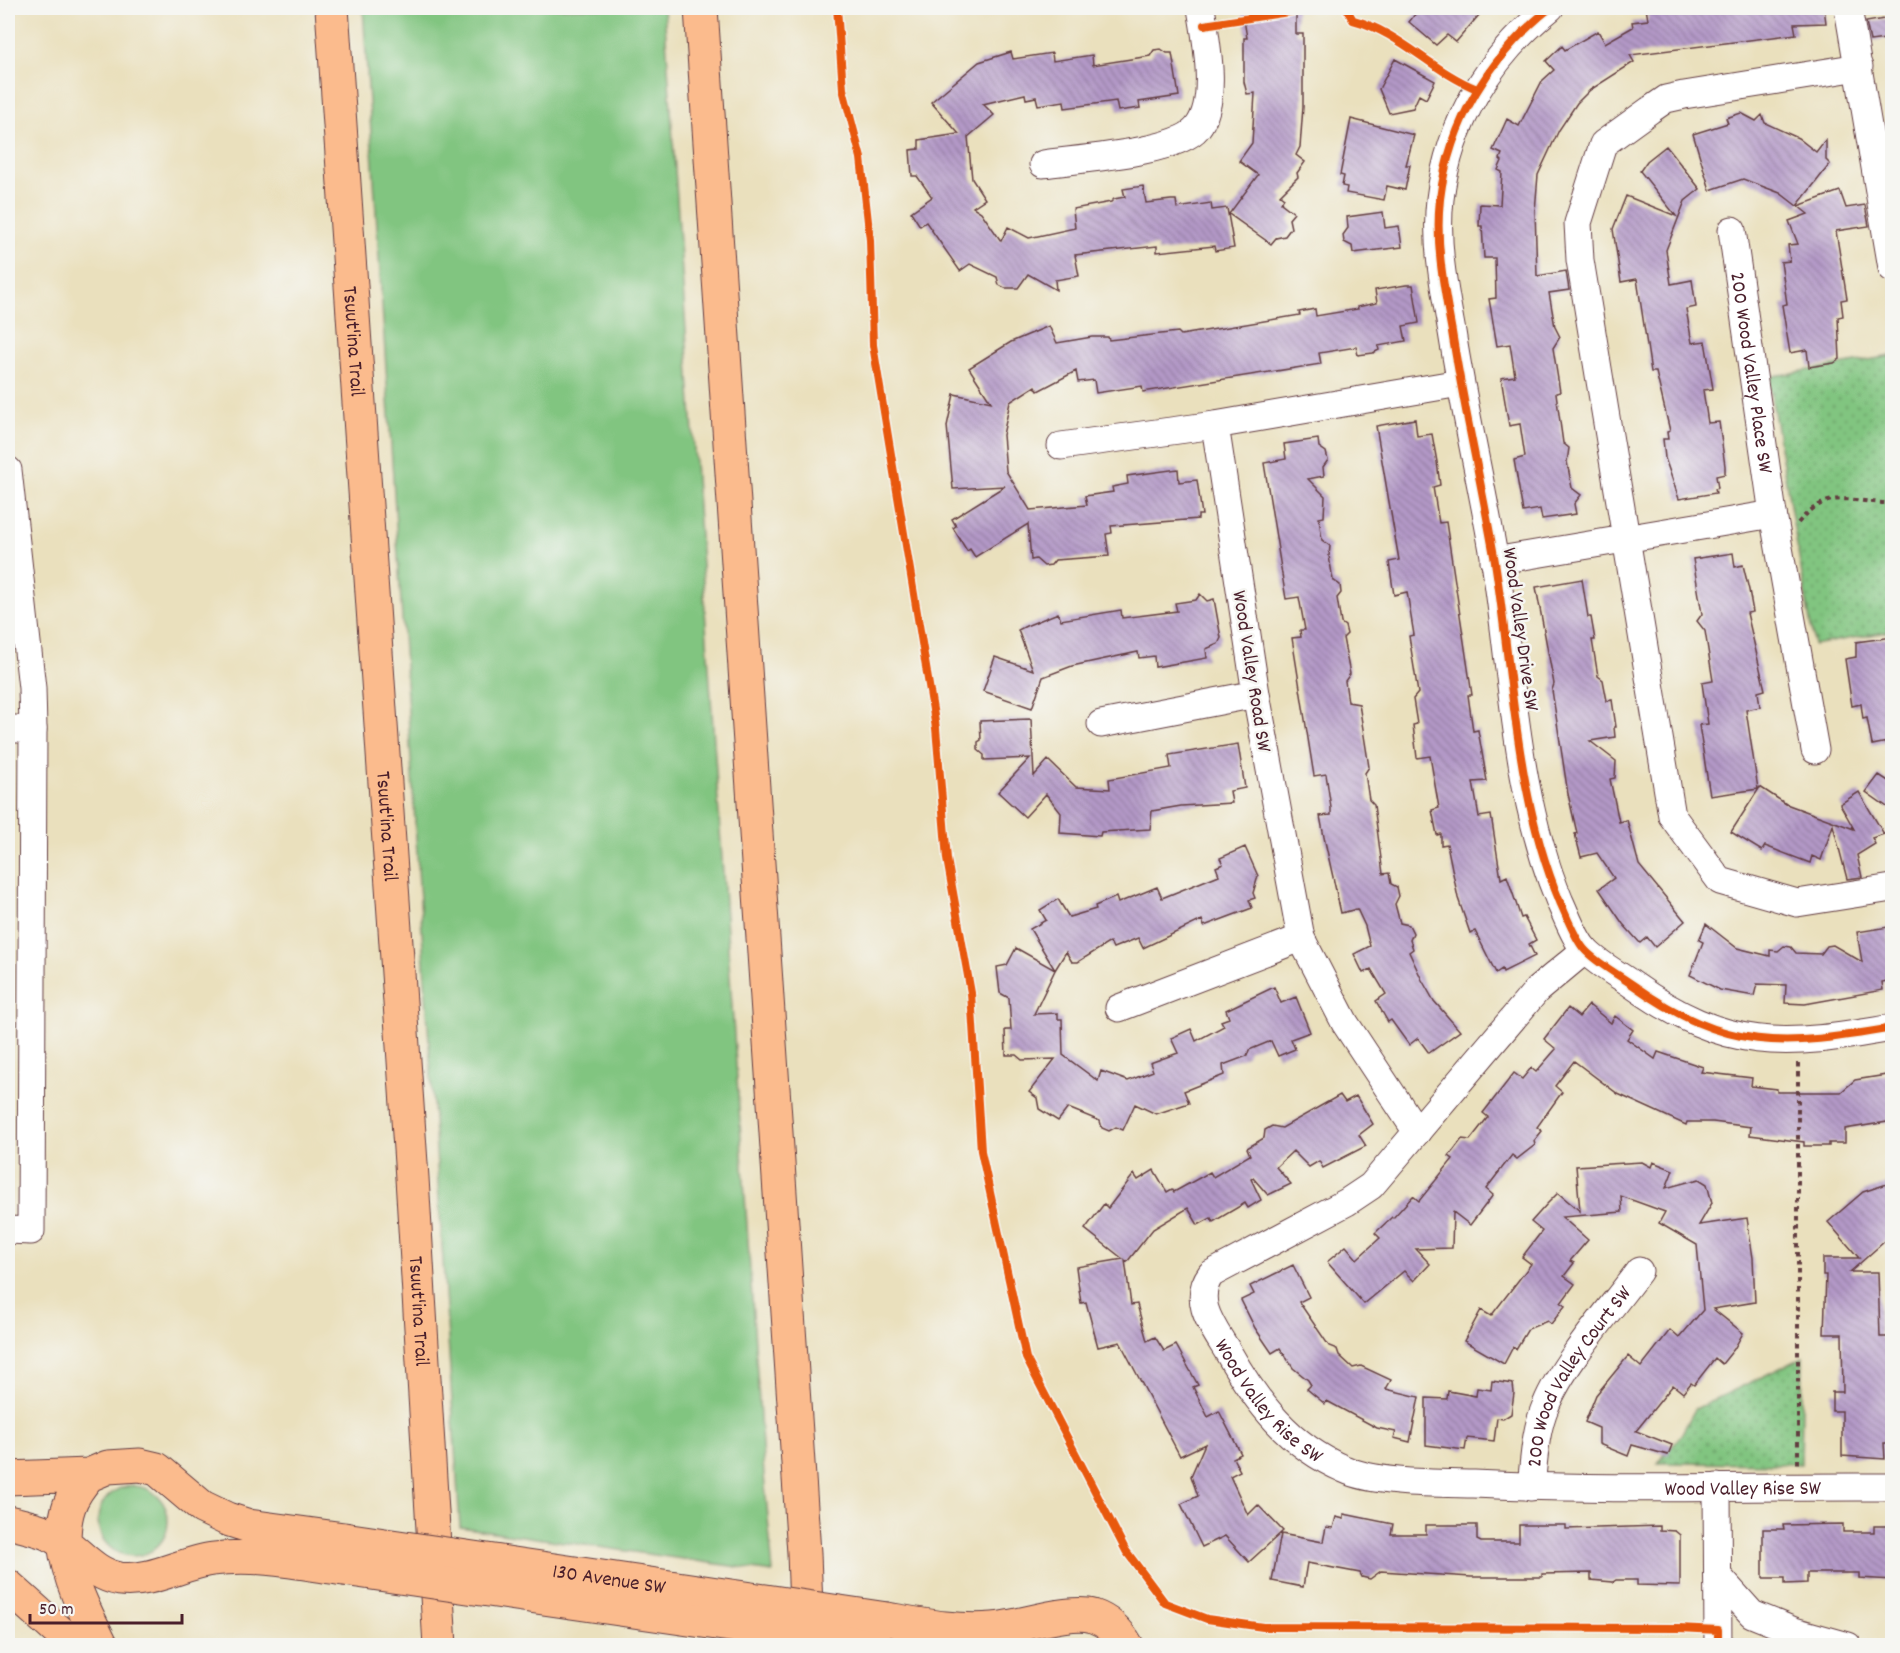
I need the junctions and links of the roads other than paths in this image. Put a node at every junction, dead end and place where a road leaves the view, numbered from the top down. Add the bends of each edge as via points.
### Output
1 (332, 8) edge
2 (701, 8) edge
3 (1201, 8) edge
4 (1550, 8) edge
5 (1848, 8) edge
6 (1859, 67) junction
7 (1043, 164) dead end
8 (1732, 230) dead end
9 (1893, 268) edge
10 (1460, 382) junction
11 (1215, 425) junction
12 (1061, 446) dead end
13 (8, 470) edge
14 (1776, 526) junction
15 (1625, 538) junction
16 (1494, 561) junction
17 (1256, 694) junction
18 (1101, 724) dead end
19 (20, 729) edge
20 (1815, 750) dead end
21 (1893, 888) edge
22 (1301, 938) junction
23 (1584, 950) junction
24 (1119, 1008) dead end
25 (1893, 1028) edge
26 (1417, 1132) junction
27 (8, 1230) edge
28 (1639, 1271) dead end
29 (89, 1475) junction
30 (8, 1478) edge
31 (1718, 1486) junction
32 (1531, 1487) junction
33 (1893, 1487) edge
34 (8, 1522) edge
35 (64, 1543) junction
36 (344, 1554) junction
37 (1718, 1576) junction
38 (8, 1586) edge
39 (881, 1632) edge
40 (1119, 1635) edge
41 (75, 1646) edge
42 (102, 1646) edge
43 (440, 1646) edge
44 (808, 1646) edge
45 (1142, 1646) edge
46 (1718, 1646) edge
47 (1848, 1646) edge

1 - 43 main road, Tsuut'ina Trail
2 - 44 main road
3 - 7 street via 1209,62 1208,84 1204,117 1187,138 1167,146
4 - 10 street, Wood Valley Drive SW via 1511,43 1477,89 1457,131 1444,174 1440,254
5 - 6 street
6 - 9 street
6 - 15 street via 1666,99 1603,144 1578,223 1580,260
8 - 14 street, 200 Wood Valley Place SW
10 - 11 street
10 - 16 street, Wood Valley Drive SW
11 - 12 street
11 - 17 street, Wood Valley Road SW
13 - 19 street via 32,688
14 - 15 street
14 - 20 street, 200 Wood Valley Place SW
15 - 16 street
15 - 21 street via 1672,816 1691,844 1720,881 1797,903
16 - 23 street, Wood Valley Drive SW via 1536,833 1549,875
17 - 18 street
17 - 22 street, Wood Valley Road SW
19 - 27 street via 31,1231
22 - 24 street
22 - 26 street, Wood Valley Road SW via 1345,1023
23 - 25 street, Wood Valley Drive SW via 1666,1008 1716,1031 1751,1038 1818,1041
23 - 26 street, Wood Valley Rise SW via 1537,990
26 - 32 street, Wood Valley Rise SW via 1379,1179 1359,1195 1216,1270 1204,1286 1204,1309 1272,1420 1345,1470 1381,1478
28 - 32 street, 200 Wood Valley Court SW via 1545,1405
29 - 30 main road, 130 Avenue SW
29 - 35 main road via 73,1493 66,1514
29 - 36 main road, 130 Avenue SW via 124,1465 157,1469 202,1507 227,1520
31 - 32 street, Wood Valley Rise SW
31 - 33 street, Wood Valley Rise SW
31 - 37 street
34 - 35 main road, 130 Avenue SW via 48,1533
35 - 36 main road, 130 Avenue SW via 101,1573 130,1580 213,1559
35 - 42 main road via 78,1599
36 - 39 main road, 130 Avenue SW, bridge
37 - 46 street
37 - 47 street via 1752,1614
38 - 41 main road
39 - 40 main road, 130 Avenue SW via 982,1630 1073,1615 1091,1616
40 - 45 street, 130 Avenue SW

